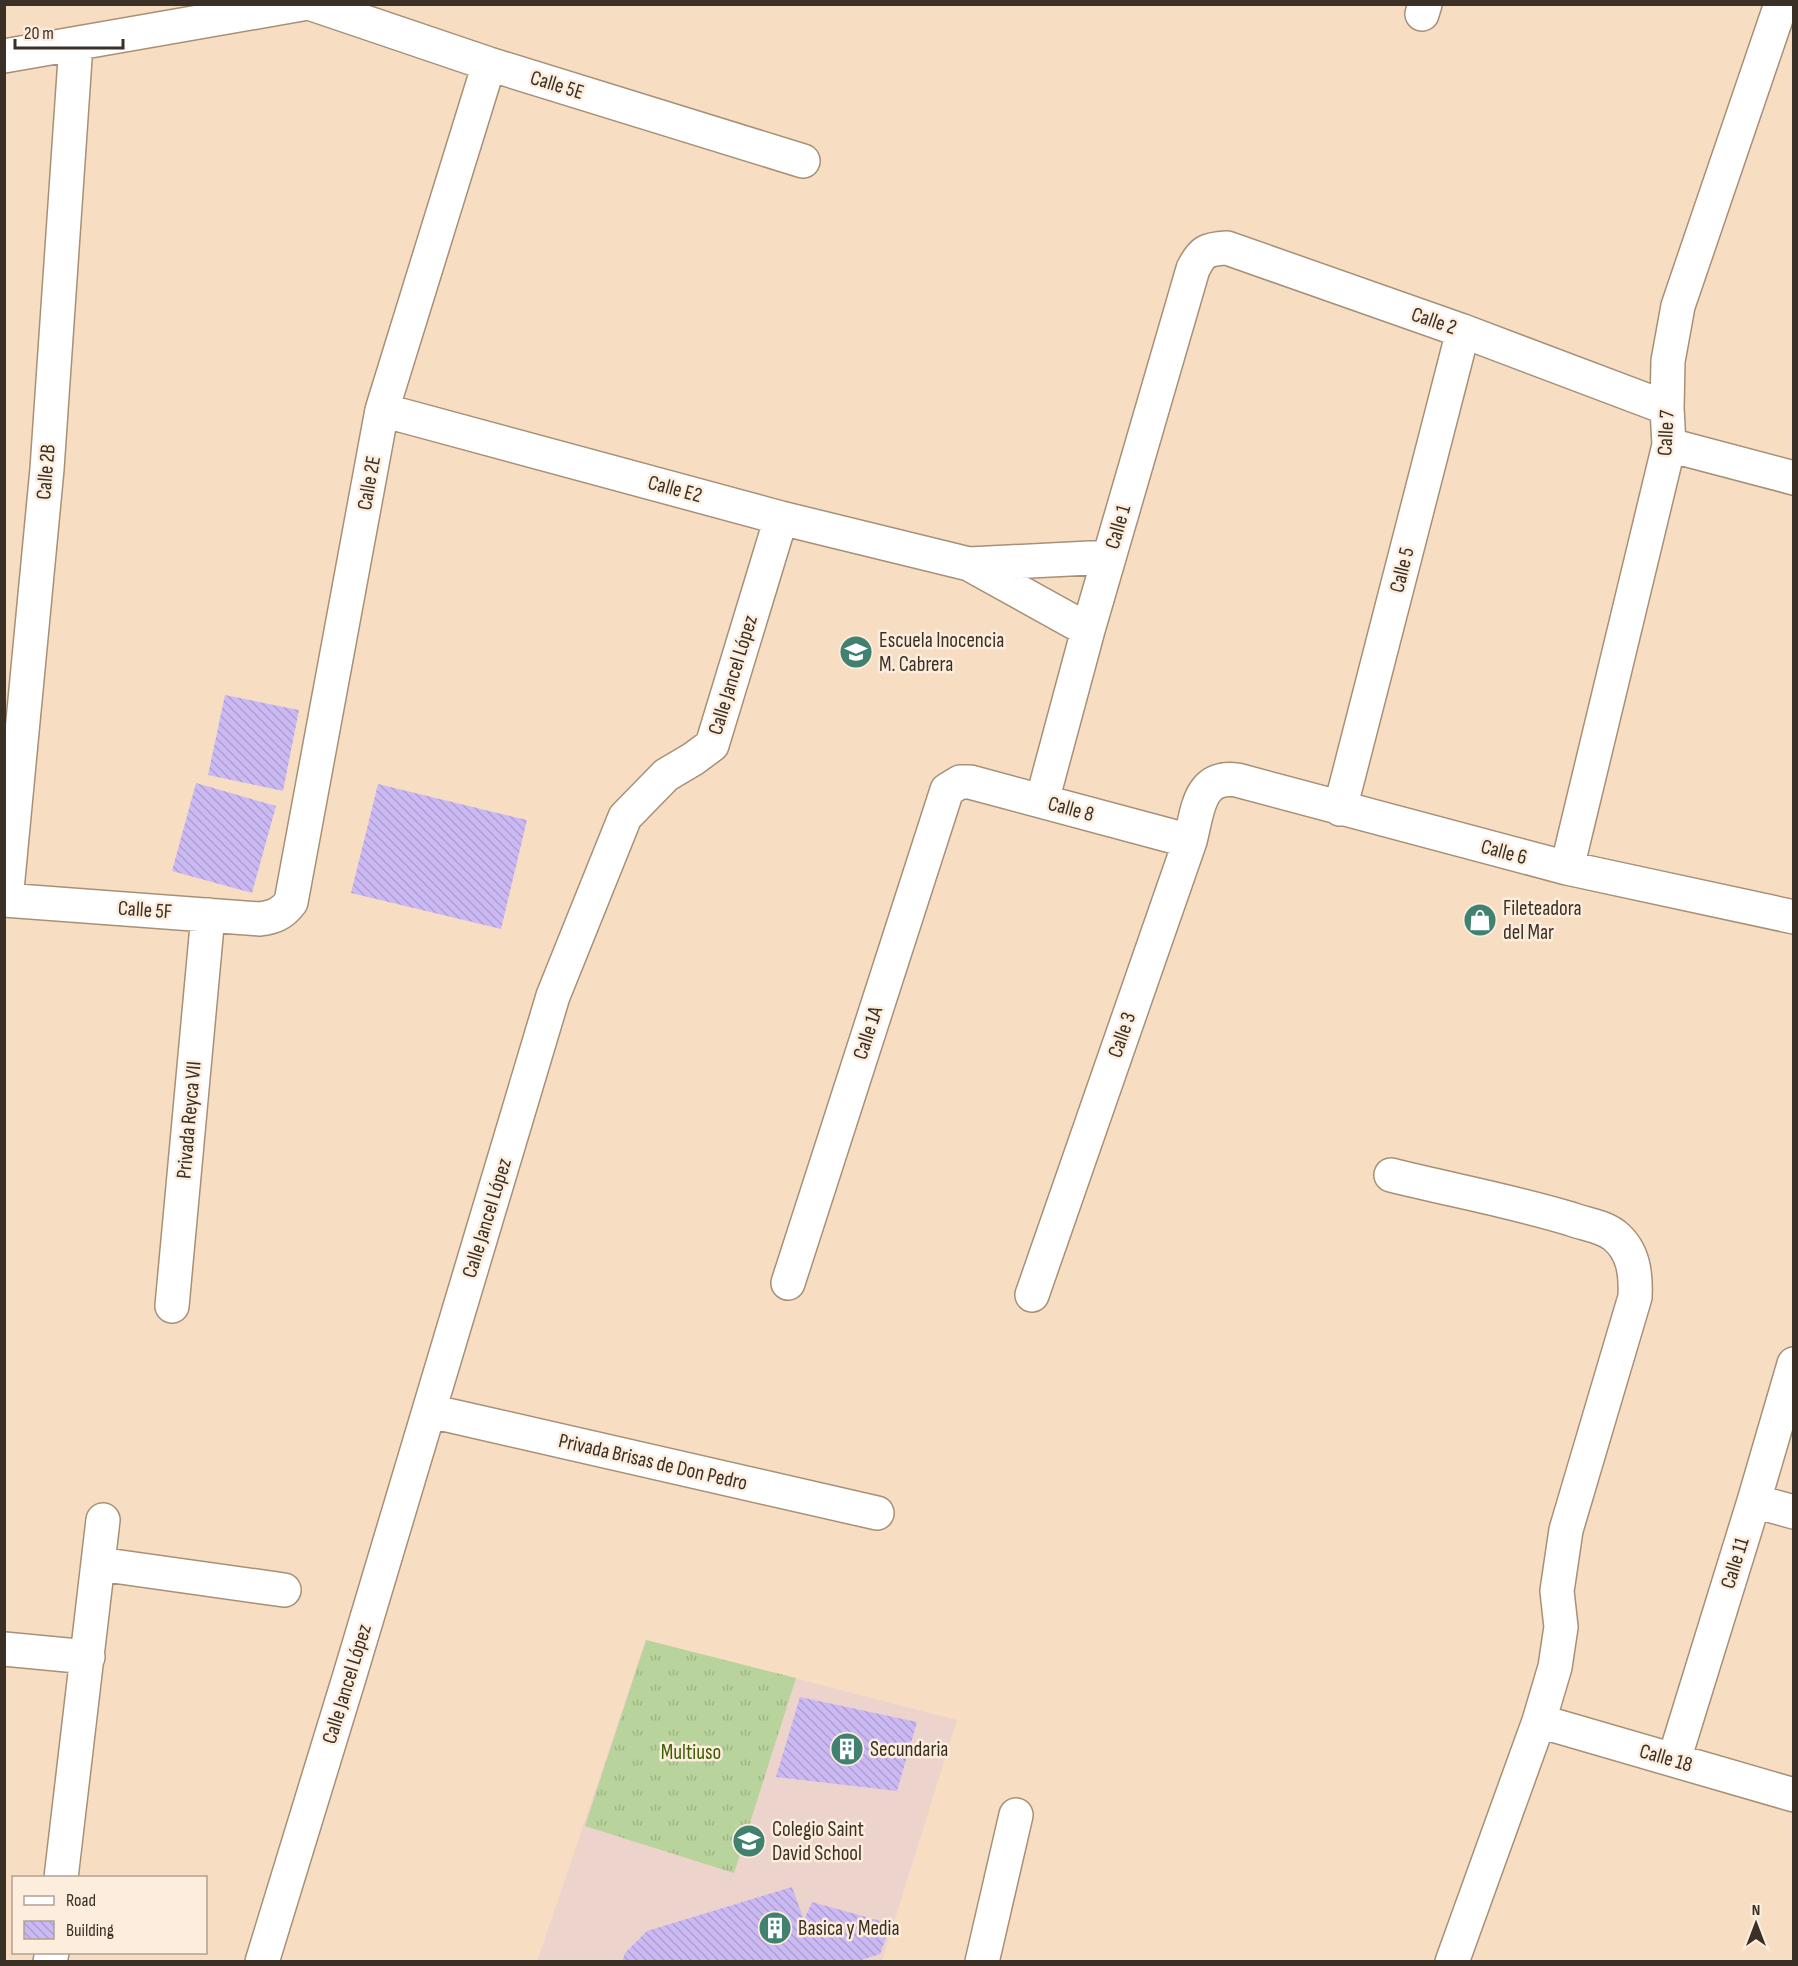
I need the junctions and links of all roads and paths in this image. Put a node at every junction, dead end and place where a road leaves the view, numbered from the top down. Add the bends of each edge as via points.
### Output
1 (302, 4) edge
2 (312, 4) edge
3 (1781, 4) edge
4 (76, 44) junction
5 (4, 56) edge
6 (489, 64) junction
7 (803, 161) dead end
8 (1200, 255) joint
9 (1463, 331) junction
10 (1667, 408) junction
11 (382, 410) junction
12 (1669, 445) junction
13 (1794, 478) edge
14 (781, 518) junction
15 (1109, 557) junction
16 (969, 564) junction
17 (1088, 630) junction
18 (1218, 780) joint
19 (952, 785) joint
20 (1042, 801) junction
21 (1340, 809) junction
22 (1190, 841) junction
23 (1567, 868) junction
24 (5, 900) edge
25 (284, 911) joint
26 (1794, 917) edge
27 (208, 925) junction
28 (1391, 1175) dead end
29 (788, 1283) dead end
30 (1032, 1295) dead end
31 (172, 1306) dead end
32 (1794, 1364) edge
33 (430, 1411) junction
34 (1754, 1502) junction
35 (1794, 1512) edge
36 (877, 1514) dead end
37 (103, 1520) dead end
38 (99, 1564) junction
39 (284, 1590) dead end
40 (4, 1649) edge
41 (88, 1657) junction
42 (1539, 1721) junction
43 (1674, 1760) junction
44 (1794, 1795) edge
45 (1016, 1815) dead end
46 (61, 1876) edge
47 (262, 1962) edge
48 (982, 1962) edge
49 (1452, 1962) edge

1 - 4 street
2 - 6 street, Calle 5E
3 - 10 street, Calle 7 via 1678,306 1668,361
4 - 5 street
4 - 24 street, Calle 2B via 47,469
6 - 7 street, Calle 5E
6 - 11 street, Calle 2E
8 - 9 street, Calle 2 via 1211,248 1227,248
8 - 15 street, Calle 1 via 1192,269
9 - 10 street, Calle 2
9 - 21 street, Calle 5
10 - 12 street, Calle 7
11 - 14 street, Calle E2
11 - 25 street, Calle 2E via 293,892
12 - 13 street
12 - 23 street, Calle 7
14 - 16 street, Calle E2
14 - 33 street, Calle Jancel López via 712,745 666,775 625,817 553,996
15 - 16 street, Calle E2
15 - 17 street, Calle 1
16 - 17 street, Calle E2
17 - 20 street, Calle 1
18 - 21 street, Calle 6 via 1237,780
18 - 22 street, Calle 3 via 1203,794
19 - 20 street, Calle 8 via 970,782
19 - 29 street, Calle 1A via 943,799
20 - 22 street, Calle 8
21 - 23 street, Calle 6
22 - 30 street, Calle 3
23 - 26 street, Calle 6
24 - 27 street, Calle 5F
25 - 27 street, Calle 5F via 273,917
27 - 31 street, Privada Reyca VII
28 - 42 street via 1597,1228 1612,1234 1631,1256 1635,1297 1566,1530 1557,1591 1561,1627 1557,1657
32 - 34 street, Calle 11
33 - 36 street, Privada Brisas de Don Pedro
33 - 47 street, Calle Jancel López
34 - 35 street
34 - 43 street, Calle 11
37 - 38 street
38 - 39 street
38 - 41 street
40 - 41 street
41 - 46 street
42 - 43 street, Calle 18
42 - 49 street
43 - 44 street, Calle 18
45 - 48 street

